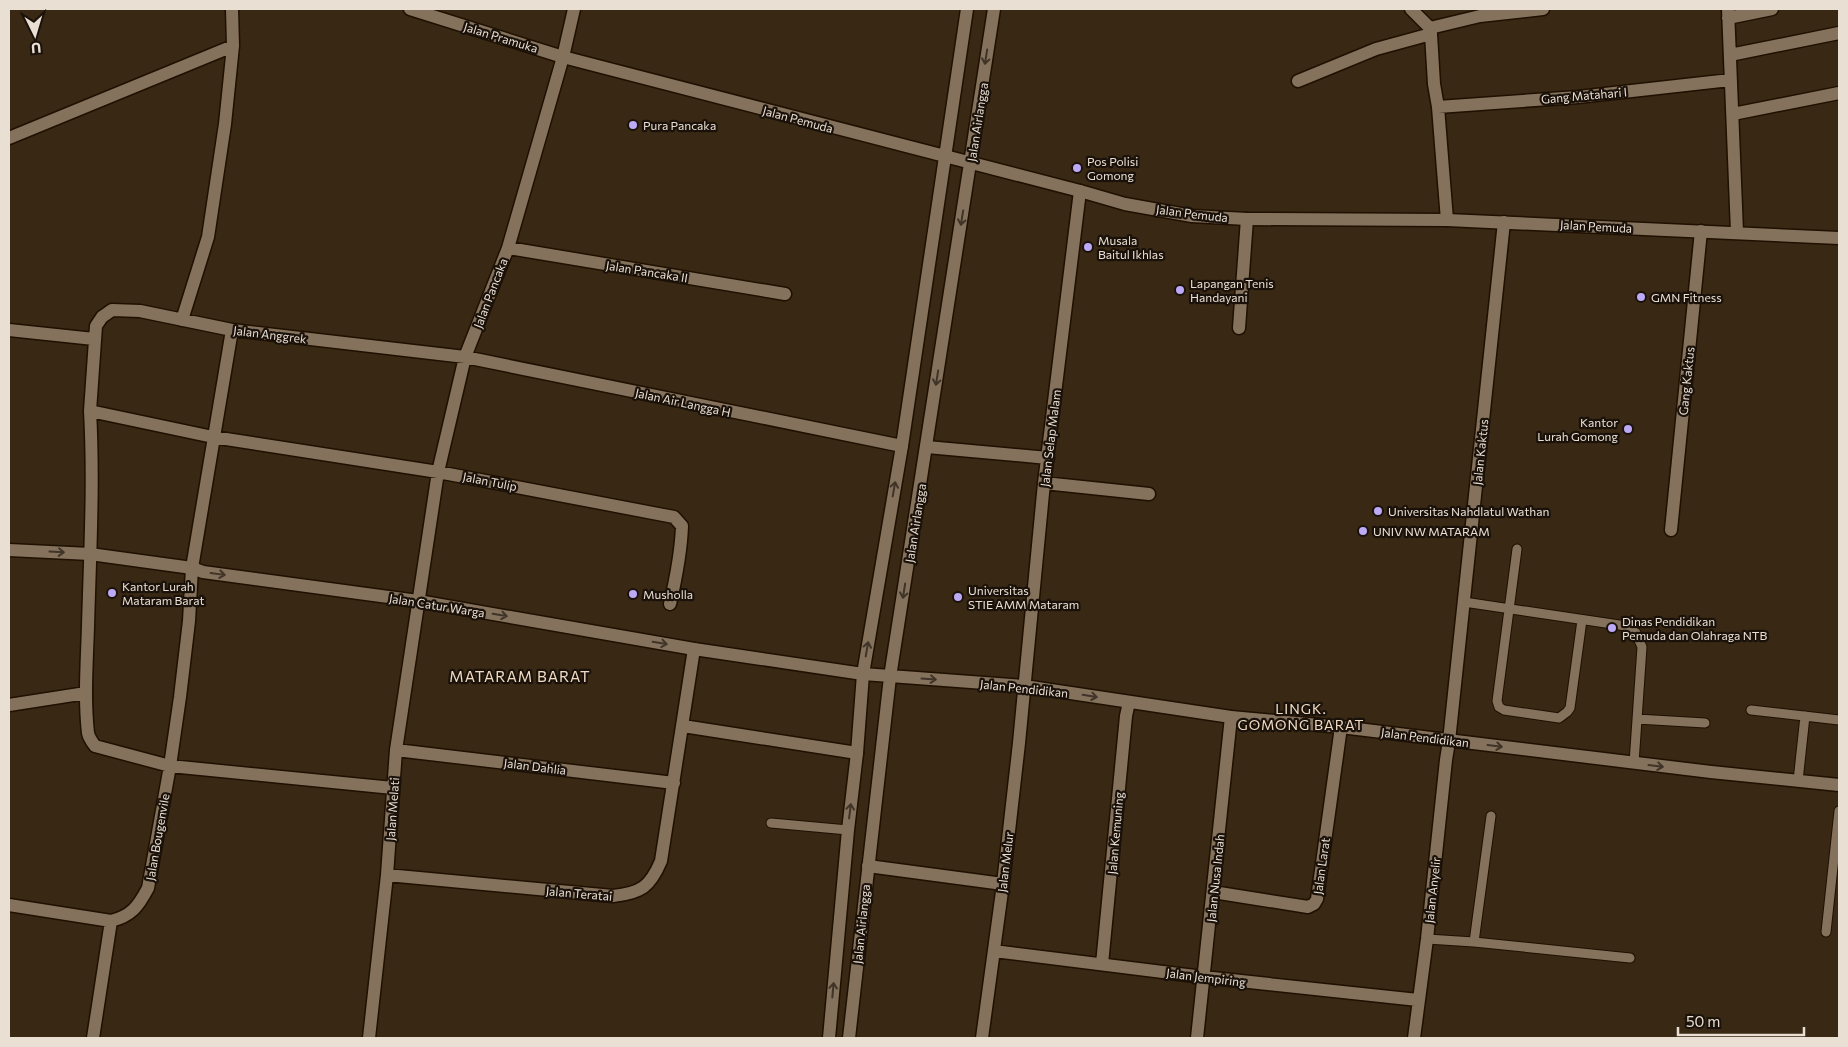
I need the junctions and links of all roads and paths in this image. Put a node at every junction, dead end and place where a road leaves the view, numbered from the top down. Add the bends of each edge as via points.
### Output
1 (232, 9) edge
2 (410, 9) edge
3 (574, 9) edge
4 (967, 9) edge
5 (994, 9) edge
6 (1411, 9) edge
7 (1543, 9) edge
8 (1772, 9) edge
9 (1728, 13) edge
10 (1430, 31) junction
11 (1839, 33) edge
12 (233, 46) junction
13 (1730, 55) junction
14 (563, 57) junction
15 (1730, 80) junction
16 (1298, 82) dead end
17 (1839, 93) edge
18 (1438, 107) junction
19 (1732, 114) junction
20 (9, 138) edge
21 (945, 157) junction
22 (970, 163) junction
23 (1080, 191) junction
24 (1247, 219) junction
25 (1447, 220) junction
26 (1504, 222) junction
27 (1701, 231) junction
28 (1737, 232) junction
29 (1839, 238) edge
30 (508, 248) junction
31 (786, 294) dead end
32 (182, 320) junction
33 (1239, 328) dead end
34 (9, 330) edge
35 (232, 330) junction
36 (94, 339) junction
37 (465, 357) junction
38 (90, 411) junction
39 (213, 437) junction
40 (902, 446) junction
41 (927, 446) junction
42 (1048, 458) junction
43 (438, 472) junction
44 (1044, 483) junction
45 (1149, 494) dead end
46 (1671, 530) dead end
47 (1517, 549) dead end
48 (9, 550) edge
49 (90, 554) junction
50 (192, 568) junction
51 (421, 580) joint
52 (418, 601) junction
53 (1464, 602) junction
54 (670, 604) dead end
55 (1508, 609) junction
56 (1582, 620) junction
57 (694, 649) junction
58 (863, 674) junction
59 (890, 677) junction
60 (1024, 686) junction
61 (86, 693) junction
62 (1128, 702) junction
63 (9, 705) edge
64 (1752, 710) dead end
65 (1805, 716) junction
66 (1231, 717) junction
67 (1637, 719) junction
68 (1839, 720) edge
69 (1705, 723) dead end
70 (683, 726) junction
71 (1341, 727) junction
72 (1449, 741) junction
73 (396, 750) junction
74 (857, 753) junction
75 (1634, 763) junction
76 (170, 766) junction
77 (1798, 781) junction
78 (674, 782) junction
79 (1839, 785) edge
80 (393, 788) junction
81 (1839, 812) edge
82 (1491, 816) dead end
83 (771, 823) dead end
84 (848, 830) junction
85 (868, 866) junction
86 (387, 875) junction
87 (1003, 884) junction
88 (1214, 892) junction
89 (9, 905) edge
90 (111, 921) junction
91 (1826, 932) dead end
92 (1427, 938) junction
93 (1474, 942) junction
94 (994, 951) junction
95 (1630, 958) dead end
96 (1102, 964) junction
97 (1203, 977) junction
98 (1418, 1000) junction
99 (93, 1038) edge
100 (369, 1038) edge
101 (829, 1038) edge
102 (849, 1038) edge
103 (982, 1038) edge
104 (1197, 1038) edge
105 (1414, 1038) edge

1 - 12 street
2 - 14 street, Jalan Pramuka
3 - 14 street, Jalan Pancaka
4 - 21 street, Jalan Airlangga
5 -> 22 street, Jalan Airlangga
6 - 10 street
7 - 10 street via 1480,16
8 - 9 street
9 - 13 street
10 - 16 street via 1376,49
10 - 18 street
11 - 13 street
12 - 20 street
12 - 32 street via 208,237
13 - 15 street
14 - 21 street, Jalan Pemuda
14 - 30 street, Jalan Pancaka
15 - 18 street, Gang Matahari I via 1578,97
15 - 19 street
17 - 19 street
18 - 25 street
19 - 28 street
21 - 22 street, Jalan Pemuda
21 - 40 street, Jalan Airlangga
22 - 23 street, Jalan Pemuda
22 -> 41 street, Jalan Airlangga
23 - 24 street, Jalan Pemuda via 1125,204 1183,214
23 - 42 street, Jalan Selap Malam
24 - 25 street, Jalan Pemuda
24 - 33 street
25 - 26 street, Jalan Pemuda
26 - 27 street, Jalan Pemuda
26 - 53 street, Jalan Kaktus
27 - 28 street, Jalan Pemuda
27 - 46 street, Gang Kaktus
28 - 29 street, Jalan Pemuda
30 - 31 street, Jalan Pancaka II
30 - 37 street, Jalan Pancaka
32 - 35 street, Jalan Anggrek
32 - 36 street, Jalan Anggrek via 140,310 112,310 96,326
34 - 36 street
35 - 37 street, Jalan Anggrek
35 - 39 street
36 - 38 street
37 - 40 street, Jalan Air Langga H
37 - 43 street, Jalan Pancaka
38 - 39 street, Jalan Tulip
38 - 49 street
39 - 43 street, Jalan Tulip
39 - 50 street
58 -> 40 street, Jalan Airlangga
41 - 42 street
41 -> 59 street, Jalan Airlangga
42 - 44 street, Jalan Selap Malam
43 - 51 street, Jalan Pancaka
43 - 54 street, Jalan Tulip via 674,517 682,526 682,533 679,569
44 - 45 street
44 - 60 street, Jalan Selap Malam
47 - 55 lane
48 -> 49 street, Jalan Catur Warga
49 - 50 street, Jalan Catur Warga
49 - 61 street
50 -> 52 street, Jalan Catur Warga
50 - 76 street, Jalan Bougenvile via 189,622
51 - 52 street, Jalan Melati
52 -> 57 street, Jalan Catur Warga
52 - 73 street, Jalan Melati
53 - 55 lane
53 - 72 street, Jalan Kaktus
55 - 56 lane
55 - 56 lane via 1497,701 1501,708 1559,718 1570,708
56 - 67 lane via 1626,626 1636,633 1642,647
57 - 58 street, Jalan Catur Warga
57 - 70 street, Jalan Teratai
58 - 59 street, Jalan Pendidikan
58 - 74 street, Jalan Airlangga
59 -> 60 street, Jalan Pendidikan
59 - 85 street, Jalan Airlangga
60 -> 62 street, Jalan Pendidikan
60 - 87 street, Jalan Melur
61 - 63 street
61 - 76 street via 88,735 95,746
62 - 66 street, Jalan Pendidikan
62 - 96 street, Jalan Kemuning
64 - 65 lane
65 - 68 lane
65 - 77 lane
66 - 71 street, Jalan Pendidikan
66 - 88 street, Jalan Nusa Indah
67 - 69 lane
67 - 75 lane
70 - 74 street
70 - 78 street, Jalan Teratai
71 - 72 street, Jalan Pendidikan
71 - 88 street, Jalan Larat via 1314,904 1308,907
72 -> 75 street, Jalan Pendidikan
72 - 92 street, Jalan Anyelir
73 - 78 street, Jalan Dahlia
73 - 80 street, Jalan Melati
84 -> 74 street, Jalan Airlangga
75 -> 77 street, Jalan Pendidikan
76 - 80 street
76 - 90 street, Jalan Bougenvile via 148,888 140,904 124,918
77 - 79 street, Jalan Pendidikan
78 - 86 street, Jalan Teratai via 661,861 646,887 630,894 613,896
80 - 86 street, Jalan Melati
81 - 91 lane
82 - 93 lane
83 - 84 lane
101 -> 84 street, Jalan Airlangga
85 - 87 street
85 - 102 street, Jalan Airlangga
86 - 100 street, Jalan Melati
87 - 94 street, Jalan Melur
88 - 97 street, Jalan Nusa Indah
89 - 90 street
90 - 99 street
92 - 93 lane
92 - 98 street, Jalan Anyelir
93 - 95 lane
94 - 96 street, Jalan Jempiring
94 - 103 street, Jalan Melur
96 - 97 street, Jalan Jempiring
97 - 98 street, Jalan Jempiring
97 - 104 street, Jalan Nusa Indah
98 - 105 street, Jalan Anyelir

